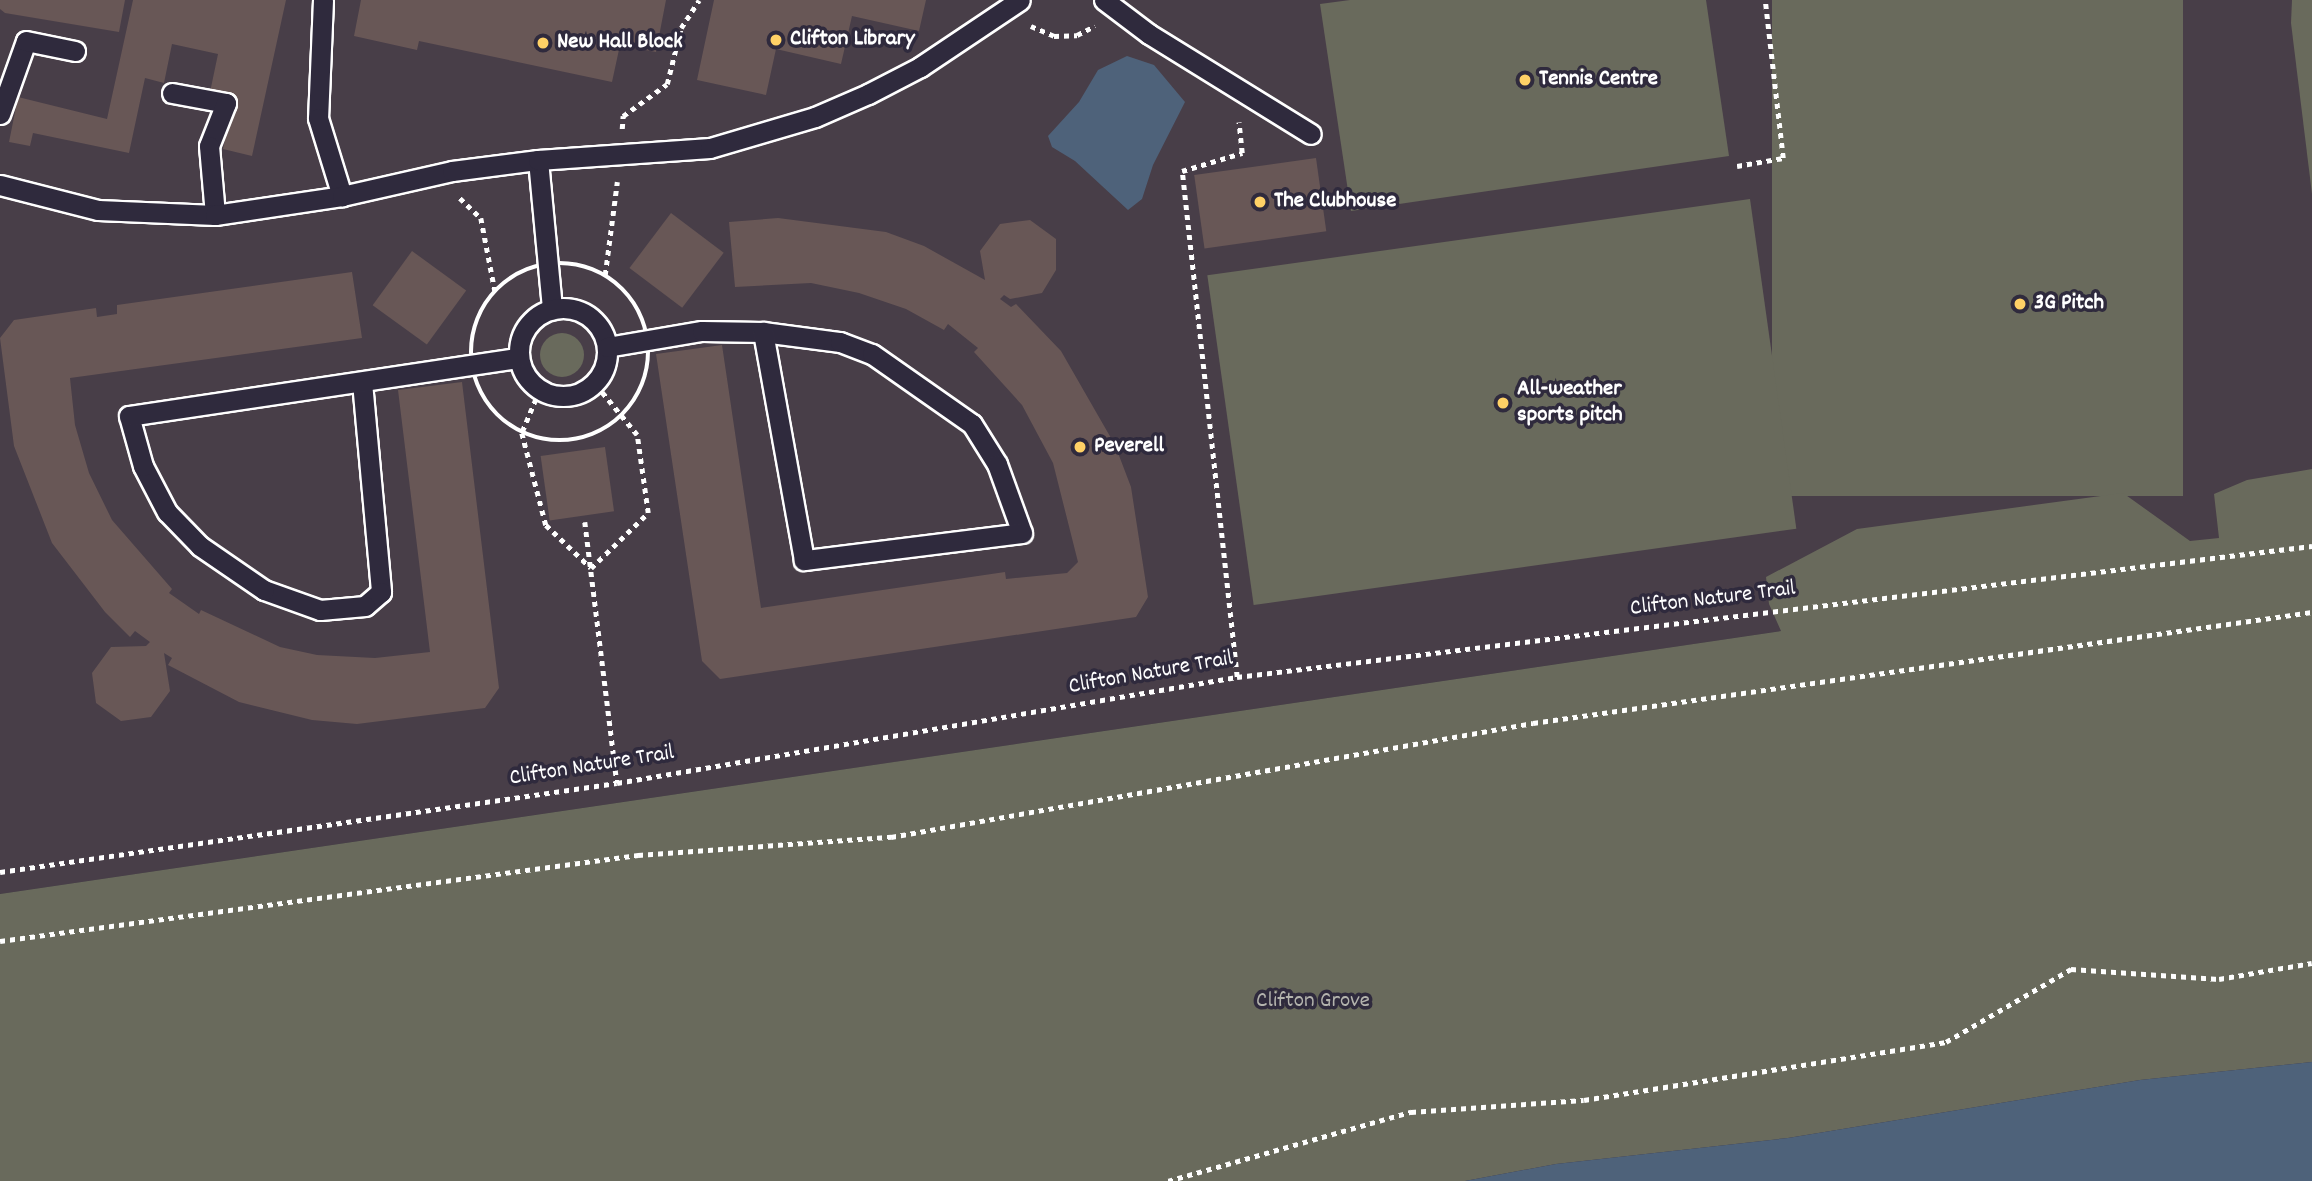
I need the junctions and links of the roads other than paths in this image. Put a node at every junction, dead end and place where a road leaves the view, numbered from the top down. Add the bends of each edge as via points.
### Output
1 (323, 0) edge
2 (1014, 5) edge
3 (1112, 6) edge
4 (75, 51) dead end
5 (172, 93) dead end
6 (0, 114) edge
7 (1311, 134) dead end
8 (538, 160) junction
9 (0, 185) edge
10 (342, 196) junction
11 (215, 215) junction
12 (552, 309) junction
13 (763, 332) junction
14 (607, 347) junction
15 (518, 358) junction
16 (362, 382) junction

1 - 10 lane via 318,118
2 - 8 lane via 920,67 815,117 709,148
3 - 7 lane
4 - 6 lane via 26,41
5 - 11 lane via 226,103 209,146
8 - 10 lane via 452,171
8 - 12 lane
9 - 11 lane via 98,210
10 - 11 lane
12 - 14 lane via 577,310 598,324
12 - 15 lane via 526,327
13 - 13 lane via 840,342 872,354 972,424 997,464 1022,533 804,560
13 - 14 lane via 702,331
14 - 15 lane via 605,367 594,384 578,394 558,397 540,390 525,376
15 - 16 lane
16 - 16 lane via 225,402 129,416 143,466 167,512 200,546 264,590 320,610 365,606 381,592

